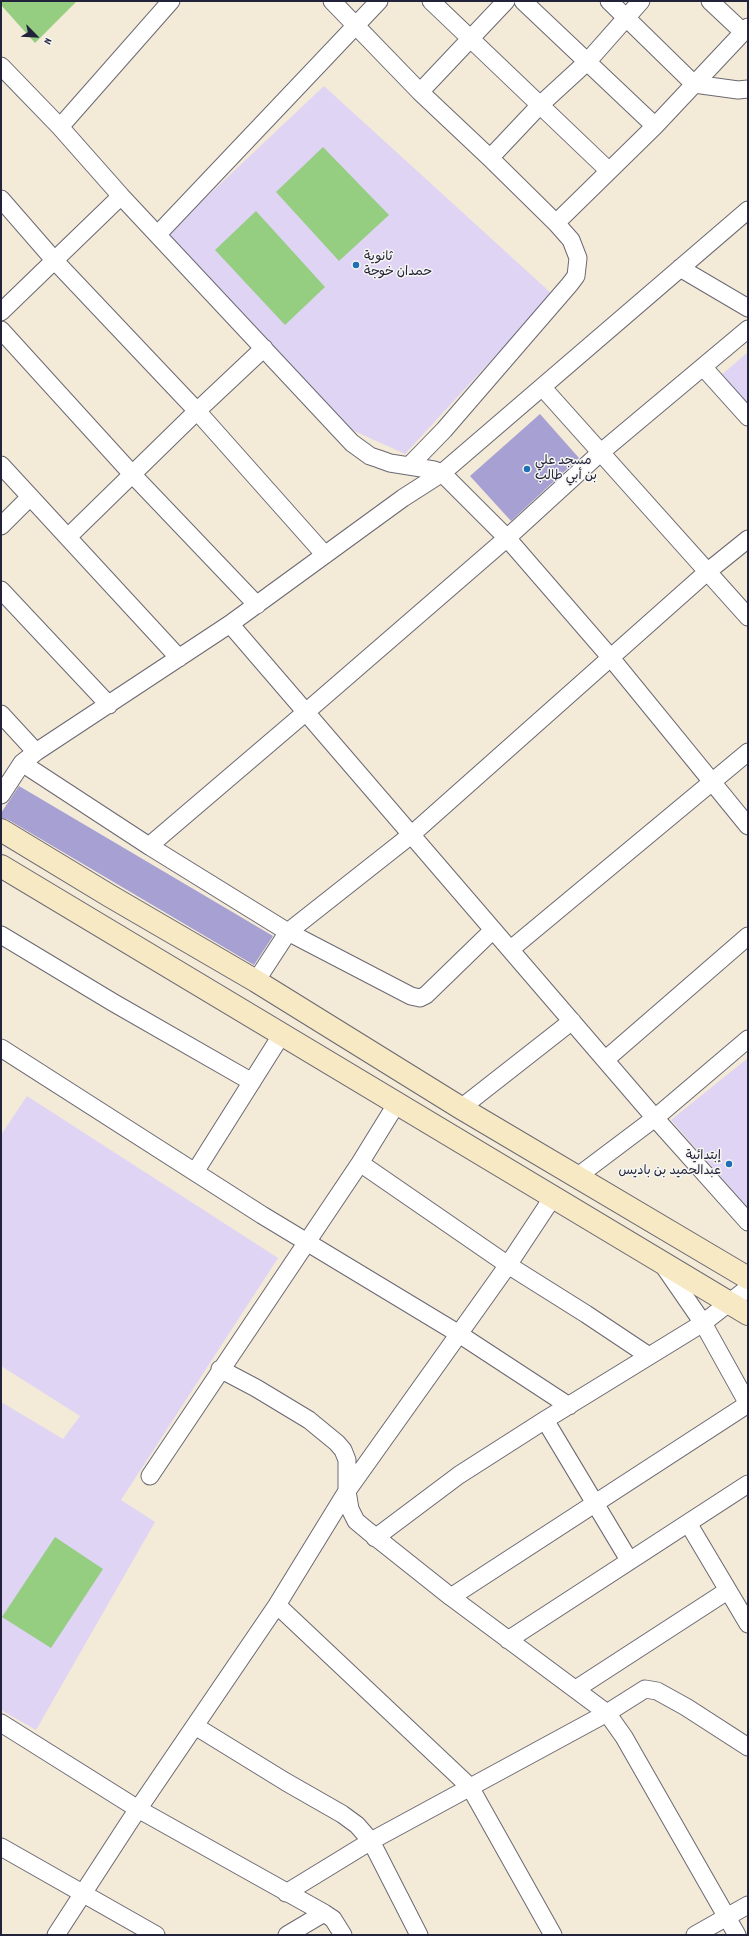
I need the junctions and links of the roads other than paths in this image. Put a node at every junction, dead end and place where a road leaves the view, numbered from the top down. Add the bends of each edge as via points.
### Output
1 (171, 1) edge
2 (332, 1) edge
3 (379, 1) edge
4 (431, 1) edge
5 (506, 1) edge
6 (523, 1) edge
7 (609, 1) edge
8 (641, 1) edge
9 (710, 1) edge
10 (625, 18) junction
11 (356, 27) junction
12 (746, 29) edge
13 (470, 40) junction
14 (588, 61) junction
15 (1, 66) edge
16 (694, 84) junction
17 (748, 89) edge
18 (420, 92) junction
19 (540, 105) junction
20 (655, 126) junction
21 (60, 127) junction
22 (490, 158) junction
23 (608, 170) junction
24 (121, 196) junction
25 (1, 199) edge
26 (748, 210) edge
27 (556, 223) junction
28 (158, 234) junction
29 (55, 261) junction
30 (680, 268) junction
31 (748, 308) edge
32 (1, 312) edge
33 (748, 329) edge
34 (1, 330) edge
35 (264, 348) junction
36 (704, 368) junction
37 (543, 388) junction
38 (197, 411) junction
39 (748, 417) edge
40 (600, 454) junction
41 (1, 465) edge
42 (409, 466) junction
43 (442, 473) junction
44 (132, 474) junction
45 (30, 497) junction
46 (1, 526) edge
47 (68, 537) junction
48 (507, 538) junction
49 (748, 539) edge
50 (325, 554) junction
51 (707, 572) junction
52 (1, 590) edge
53 (257, 605) junction
54 (748, 617) edge
55 (230, 624) junction
56 (179, 658) junction
57 (611, 658) junction
58 (109, 705) junction
59 (306, 712) junction
60 (1, 714) edge
61 (36, 752) junction
62 (748, 752) edge
63 (22, 763) junction
64 (712, 784) junction
65 (1, 795) edge
66 (748, 826) edge
67 (1, 830) edge
68 (411, 835) junction
69 (149, 846) junction
70 (1, 866) edge
71 (493, 930) junction
72 (288, 932) junction
73 (1, 935) edge
74 (748, 936) edge
75 (511, 949) junction
76 (256, 981) junction
77 (572, 1021) junction
78 (282, 1034) junction
79 (748, 1039) edge
80 (1, 1048) edge
81 (605, 1060) junction
82 (252, 1082) junction
83 (397, 1103) junction
84 (461, 1108) junction
85 (655, 1118) junction
86 (360, 1163) junction
87 (196, 1172) junction
88 (578, 1176) junction
89 (553, 1197) junction
90 (748, 1222) edge
91 (306, 1241) junction
92 (662, 1263) junction
93 (508, 1265) junction
94 (748, 1278) edge
95 (748, 1288) edge
96 (730, 1302) junction
97 (748, 1314) edge
98 (703, 1323) junction
99 (458, 1334) junction
100 (649, 1356) junction
101 (220, 1369) junction
102 (748, 1404) edge
103 (570, 1406) junction
104 (544, 1420) junction
105 (150, 1476) dead end
106 (748, 1484) edge
107 (347, 1491) junction
108 (595, 1502) junction
109 (688, 1523) junction
110 (375, 1538) junction
111 (630, 1560) junction
112 (727, 1591) junction
113 (451, 1597) junction
114 (277, 1605) junction
115 (748, 1624) edge
116 (508, 1640) junction
117 (576, 1689) junction
118 (607, 1713) junction
119 (1, 1723) edge
120 (195, 1726) junction
121 (748, 1747) edge
122 (470, 1787) junction
123 (138, 1809) junction
124 (371, 1841) junction
125 (1, 1847) edge
126 (286, 1893) junction
127 (83, 1895) junction
128 (748, 1905) edge
129 (324, 1913) junction
130 (727, 1917) junction
131 (56, 1935) edge
132 (156, 1935) edge
133 (287, 1935) edge
134 (343, 1935) edge
135 (419, 1935) edge
136 (553, 1935) edge
137 (694, 1935) edge
138 (737, 1935) edge

1 - 21 street
2 - 11 street
3 - 11 street
4 - 13 street
5 - 13 street
6 - 14 street
7 - 10 street
8 - 10 street
9 - 12 street
10 - 14 street
10 - 16 street
11 - 18 street
11 - 28 street
12 - 16 street
13 - 18 street
13 - 19 street
14 - 19 street
14 - 20 street
15 - 21 street
16 - 17 street
16 - 20 street
18 - 22 street
19 - 22 street
19 - 23 street
20 - 23 street
21 - 24 street
22 - 27 street
23 - 27 street
24 - 28 street
24 - 29 street
25 - 29 street
26 - 30 street
27 - 42 street via 571,240 576,252 576,276 444,430
28 - 35 street
29 - 32 street
29 - 38 street
30 - 31 street
30 - 37 street
33 - 36 street
34 - 44 street
35 - 38 street
35 - 42 street via 352,444 370,456
36 - 39 street
36 - 40 street
37 - 40 street
37 - 43 street
38 - 44 street
38 - 50 street
40 - 48 street
40 - 51 street
41 - 45 street
42 - 43 street
43 - 48 street
43 - 50 street
44 - 47 street
44 - 53 street
45 - 46 street
45 - 47 street
47 - 56 street
48 - 57 street
48 - 59 street
49 - 51 street
50 - 53 street
51 - 54 street
51 - 57 street
52 - 58 street
53 - 55 street
55 - 56 street
55 - 59 street
56 - 58 street
57 - 64 street
57 - 68 street
58 - 61 street
59 - 68 street
59 - 69 street
60 - 61 street
61 - 63 street
62 - 64 street
63 - 65 street
63 - 69 street
64 - 66 street
64 - 75 street
67 - 76 main road
68 - 71 street
68 - 72 street
69 - 72 street
70 - 78 main road
71 - 72 street via 433,989 420,998 411,996
71 - 75 street
72 - 76 street
73 - 82 street
74 - 81 street
75 - 77 street
76 - 84 main road
77 - 81 street
77 - 84 street
78 - 82 street
78 - 83 main road
79 - 85 street
80 - 87 street
81 - 85 street
82 - 87 street
83 - 86 street
83 - 89 main road
84 - 88 main road
85 - 88 street
85 - 90 street
86 - 91 street
86 - 93 street
87 - 91 street
88 - 94 main road
89 - 92 main road
89 - 93 street
91 - 99 street
91 - 101 street
92 - 96 main road
92 - 98 street
93 - 99 street
93 - 100 street
95 - 96 street
96 - 97 main road
96 - 98 street
98 - 100 street
98 - 102 street
99 - 103 street
99 - 107 street
100 - 103 street
101 - 105 street
101 - 107 street via 256,1388 329,1435 343,1450 347,1460
102 - 108 street
103 - 104 street
104 - 108 street
104 - 110 street via 459,1475
106 - 109 street
107 - 110 street via 350,1509 356,1521
107 - 114 street
108 - 111 street
108 - 113 street
109 - 111 street
109 - 112 street
110 - 113 street
111 - 116 street
112 - 115 street
112 - 117 street
113 - 116 street
114 - 120 street
114 - 122 street
116 - 117 street
117 - 118 street
118 - 121 street via 650,1689 686,1707
118 - 122 street
118 - 130 street via 624,1737
119 - 123 street
120 - 123 street
120 - 124 street via 342,1814 357,1825
122 - 124 street
122 - 136 street
123 - 126 street
123 - 127 street
124 - 126 street
124 - 135 street
125 - 127 street
126 - 129 street
127 - 131 street
127 - 132 street
128 - 130 street
129 - 133 street
129 - 134 street via 333,1919
130 - 137 street
130 - 138 street

